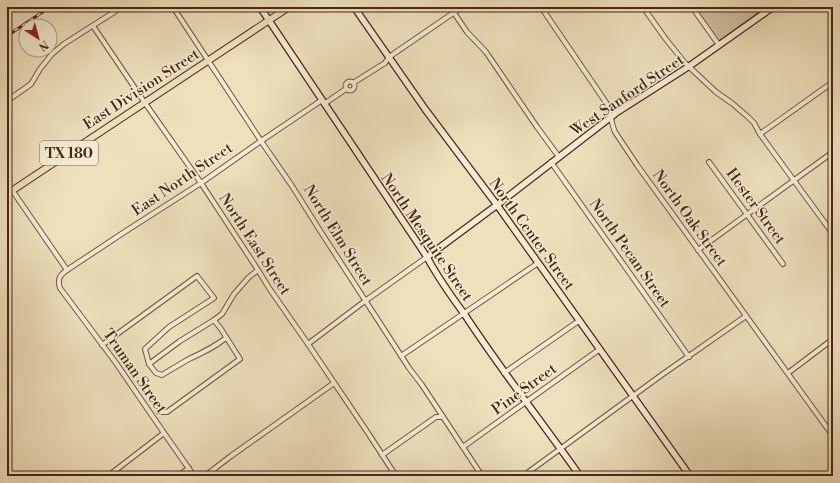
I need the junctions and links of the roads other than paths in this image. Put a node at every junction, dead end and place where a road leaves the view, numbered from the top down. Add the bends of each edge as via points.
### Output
1 (122, 7) edge
2 (174, 7) edge
3 (260, 7) edge
4 (289, 7) edge
5 (354, 7) edge
6 (450, 7) edge
7 (462, 7) edge
8 (541, 7) edge
9 (643, 7) edge
10 (692, 7) edge
11 (772, 7) edge
12 (765, 9) edge
13 (454, 12) junction
14 (268, 20) junction
15 (93, 26) junction
16 (719, 45) junction
17 (389, 57) junction
18 (208, 61) junction
19 (688, 67) junction
20 (833, 82) edge
21 (7, 101) edge
22 (323, 102) junction
23 (144, 103) junction
24 (611, 117) junction
25 (760, 134) junction
26 (261, 141) junction
27 (833, 152) edge
28 (559, 157) junction
29 (552, 162) junction
30 (709, 162) dead end
31 (794, 180) junction
32 (201, 183) junction
33 (10, 192) edge
34 (497, 205) junction
35 (747, 214) junction
36 (833, 224) edge
37 (828, 228) junction
38 (833, 234) edge
39 (698, 250) junction
40 (426, 257) junction
41 (538, 262) junction
42 (783, 264) dead end
43 (67, 270) junction
44 (258, 270) junction
45 (58, 280) joint
46 (365, 301) junction
47 (464, 314) junction
48 (746, 316) junction
49 (214, 320) junction
50 (580, 320) junction
51 (226, 338) junction
52 (833, 339) edge
53 (308, 344) junction
54 (102, 345) junction
55 (600, 349) junction
56 (401, 356) junction
57 (689, 357) junction
58 (149, 364) junction
59 (504, 373) junction
60 (788, 373) junction
61 (334, 383) junction
62 (634, 396) junction
63 (526, 402) junction
64 (159, 412) dead end
65 (443, 417) junction
66 (164, 433) junction
67 (833, 436) edge
68 (463, 447) junction
69 (560, 449) junction
70 (382, 455) junction
71 (189, 468) junction
72 (108, 476) edge
73 (178, 476) edge
74 (194, 476) edge
75 (205, 476) edge
76 (396, 476) edge
77 (482, 476) edge
78 (523, 476) edge
79 (580, 476) edge
80 (690, 476) edge

1 - 15 street
2 - 18 street, North Elm Street
3 - 14 main road, North Mesquite Street
4 - 14 main road, East Division Street / TX 180
5 - 17 main road, North Center Street
6 - 13 street
7 - 13 street
8 - 24 street, North Oak Street via 607,104
9 - 19 street
10 - 16 street
11 - 12 main road, West Sanford Street
12 - 16 main road, West Sanford Street
13 - 17 street
13 - 28 street via 466,32 486,52
14 - 18 main road, East Division Street / TX 180
14 - 22 main road, North Mesquite Street
15 - 21 street via 52,54 31,84
15 - 23 street, North East Street
16 - 19 main road, West Sanford Street
17 - 22 street, East North Street via 385,63 353,84 353,90 346,89
17 - 34 main road, North Center Street
18 - 23 main road, East Division Street / TX 180
18 - 26 street, North Elm Street
19 - 24 main road, West Sanford Street
19 - 25 street via 748,117
20 - 25 street
22 - 26 street, East North Street
22 - 40 main road, North Mesquite Street
23 - 32 street, North East Street
23 - 33 main road, East Division Street / TX 180
24 - 28 main road, West Sanford Street
24 - 39 street, North Oak Street via 615,132
25 - 31 street
26 - 32 street, East North Street
26 - 46 street, North Elm Street
27 - 31 street
28 - 29 main road, West Sanford Street
29 - 34 main road, West Sanford Street
29 - 57 street, North Pecan Street
30 - 35 street, Hester Street
31 - 35 street
31 - 37 street
32 - 43 street, East North Street
32 - 44 street, North East Street
33 - 43 street
34 - 40 main road, West Sanford Street
34 - 41 main road, North Center Street
35 - 39 street
35 - 42 street, Hester Street
36 - 37 street
37 - 38 street
39 - 48 street, North Oak Street
40 - 46 street
40 - 47 main road, North Mesquite Street
41 - 47 street
41 - 50 main road, North Center Street
43 - 45 street, East North Street
44 - 49 street via 234,294 222,314
44 - 53 street, North East Street
45 - 54 street, Truman Street via 60,288
46 - 53 street
46 - 56 street, North Elm Street
47 - 56 street
47 - 59 main road, North Mesquite Street
48 - 57 street
48 - 60 street, North Oak Street
49 - 51 street
49 - 58 street
50 - 55 main road, North Center Street
50 - 59 street
51 - 58 street via 162,375 156,373
51 - 64 street via 240,359 168,412
52 - 60 street
53 - 61 street, North East Street
54 - 58 street via 197,276 214,298 169,327 145,349
54 - 66 street, Truman Street
55 - 62 main road, North Center Street
55 - 63 street, Pine Street
56 - 65 street, North Elm Street
57 - 62 street
59 - 63 main road, North Mesquite Street
60 - 67 street, North Oak Street
61 - 70 street, North East Street
61 - 75 street
62 - 69 street
62 - 80 main road, North Center Street
63 - 68 street, Pine Street
63 - 69 main road, North Mesquite Street
65 - 68 street, North Elm Street
65 - 70 street via 436,417
66 - 71 street, Truman Street
66 - 72 street
68 - 77 street, North Elm Street
69 - 78 street
69 - 79 main road, North Mesquite Street
70 - 76 street, North East Street
71 - 73 street
71 - 74 street, Truman Street

